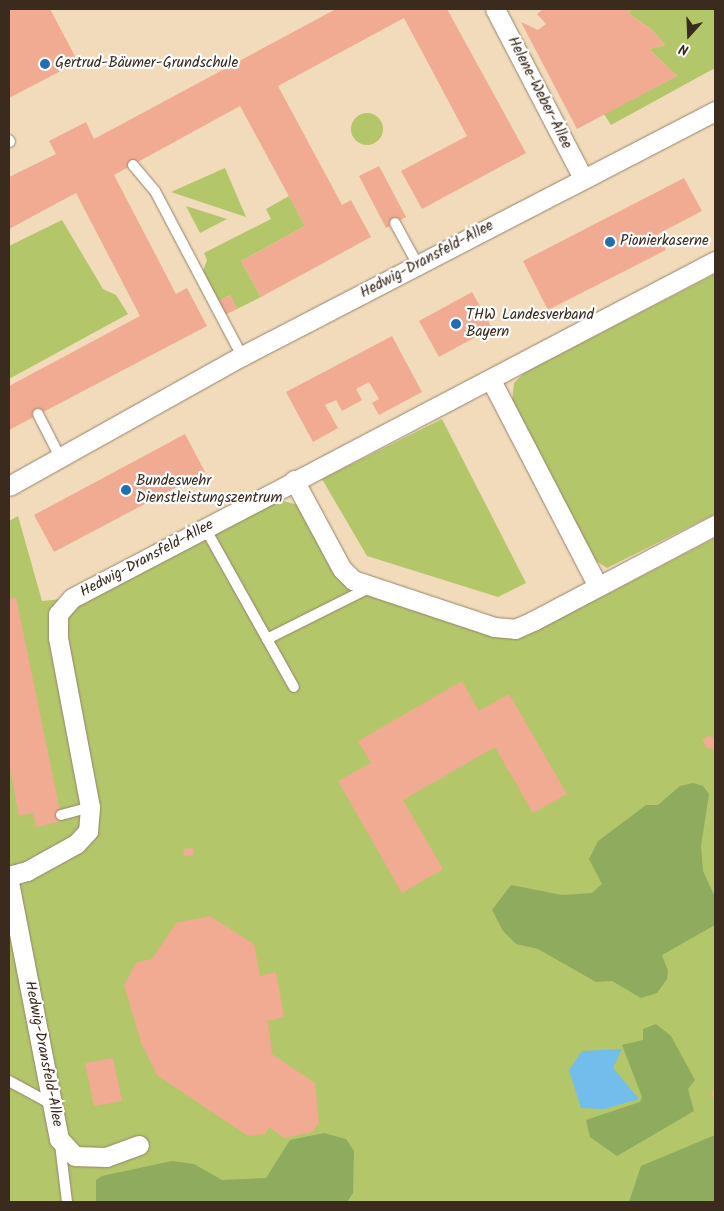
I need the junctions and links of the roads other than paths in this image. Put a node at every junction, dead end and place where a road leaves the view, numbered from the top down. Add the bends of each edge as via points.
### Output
1 (495, 9) edge
2 (715, 111) edge
3 (133, 165) dead end
4 (583, 178) junction
5 (394, 223) dead end
6 (715, 261) edge
7 (418, 265) junction
8 (242, 356) junction
9 (491, 380) junction
10 (38, 414) dead end
11 (60, 457) junction
12 (294, 480) junction
13 (9, 486) edge
14 (715, 524) edge
15 (205, 528) junction
16 (598, 586) junction
17 (369, 588) junction
18 (268, 639) junction
19 (294, 687) dead end
20 (90, 807) junction
21 (61, 815) dead end
22 (9, 876) edge
23 (9, 882) edge
24 (15, 947) edge
25 (9, 1081) edge
26 (53, 1105) junction
27 (60, 1139) junction
28 (139, 1145) dead end
29 (67, 1202) edge

1 - 4 street, Helene-Weber-Allee
2 - 4 street, Hedwig-Dransfeld-Allee
3 - 8 lane via 155,190
4 - 7 street, Hedwig-Dransfeld-Allee
5 - 7 lane
6 - 9 street, Hedwig-Dransfeld-Allee
7 - 8 street, Hedwig-Dransfeld-Allee
8 - 11 street, Hedwig-Dransfeld-Allee
9 - 12 street, Hedwig-Dransfeld-Allee
9 - 16 street
10 - 11 lane
11 - 13 street, Hedwig-Dransfeld-Allee
12 - 15 street, Hedwig-Dransfeld-Allee
12 - 17 street via 342,569 353,580
14 - 16 street
15 - 18 lane
15 - 20 street, Hedwig-Dransfeld-Allee via 74,597 58,614 58,638
16 - 17 street via 515,629 494,627
17 - 18 lane
18 - 19 lane
20 - 21 lane
20 - 22 street, Hedwig-Dransfeld-Allee via 88,830 76,844 27,871
23 - 24 street, Hedwig-Dransfeld-Allee
24 - 26 street, Hedwig-Dransfeld-Allee
25 - 26 lane
26 - 27 street, Hedwig-Dransfeld-Allee
27 - 28 street, Hedwig-Dransfeld-Allee via 75,1156 106,1157
27 - 29 lane

